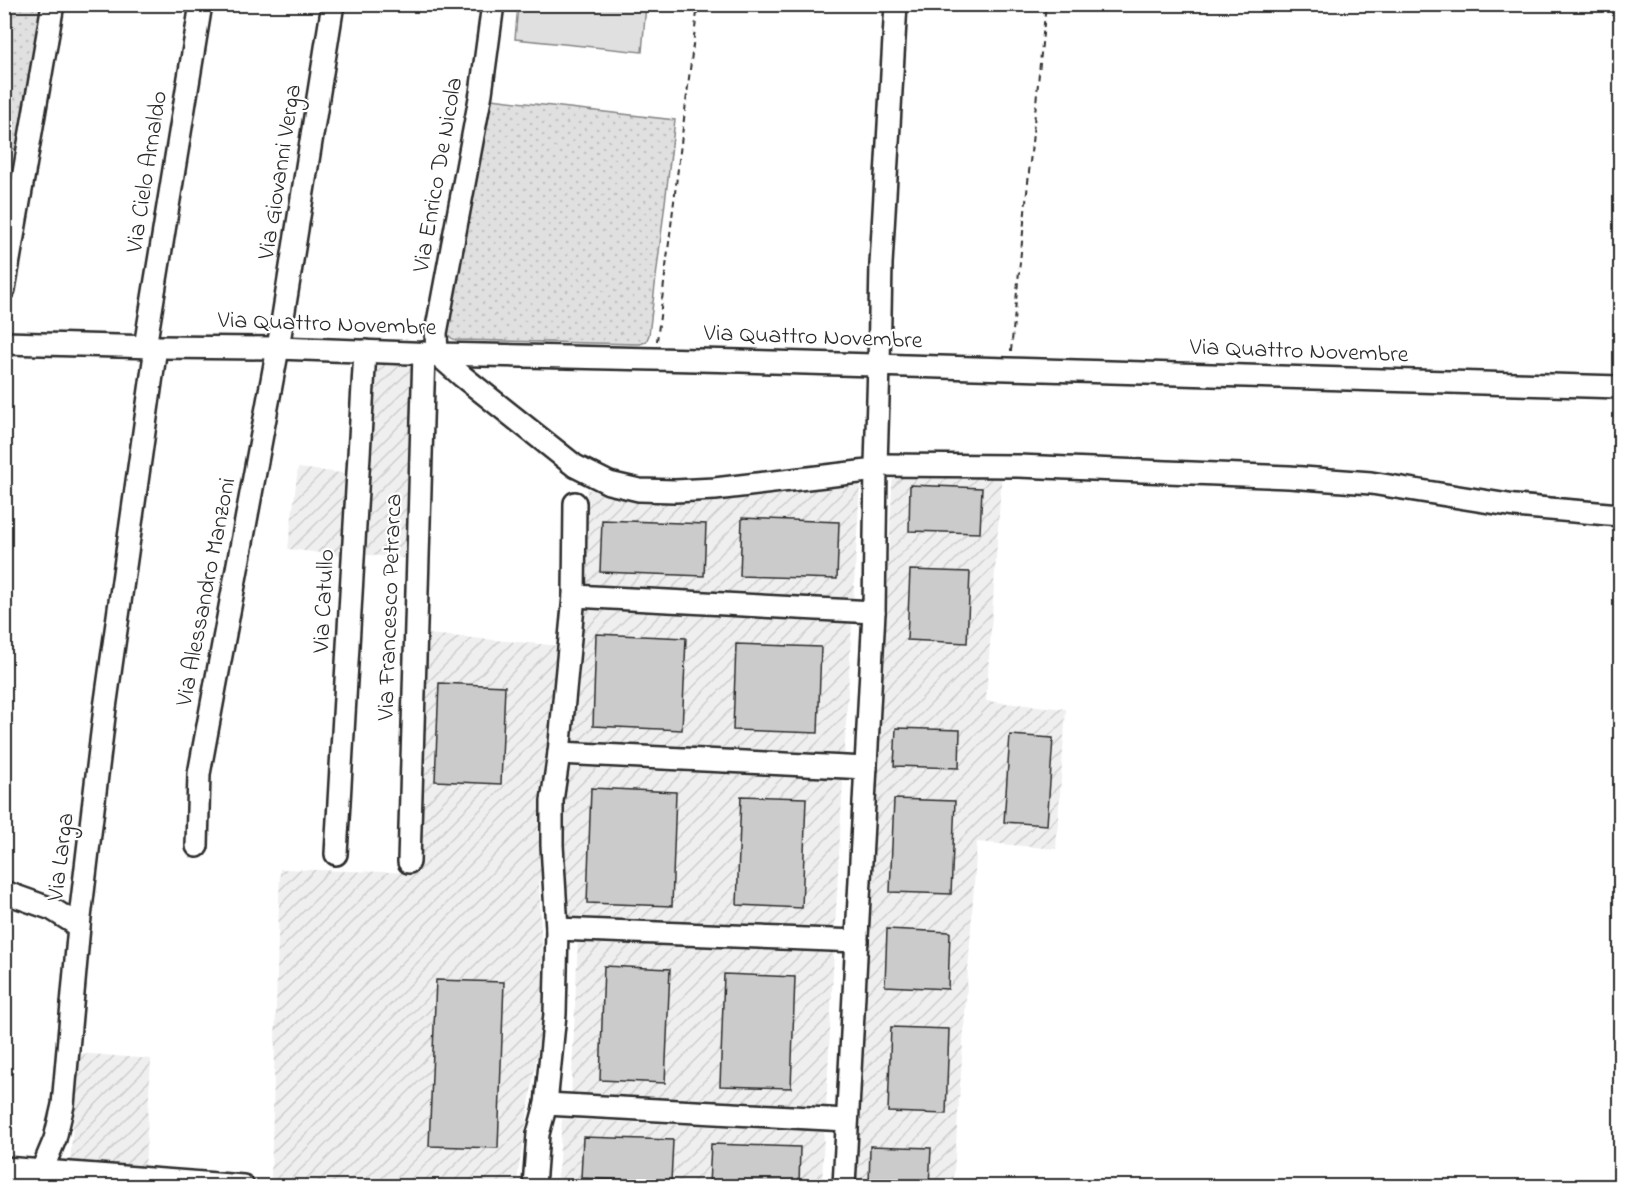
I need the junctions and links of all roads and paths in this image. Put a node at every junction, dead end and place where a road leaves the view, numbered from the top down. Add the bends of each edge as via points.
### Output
1 (53, 4) edge
2 (201, 4) edge
3 (333, 4) edge
4 (493, 4) edge
5 (698, 4) edge
6 (896, 4) edge
7 (1046, 4) edge
8 (4, 289) edge
9 (4, 343) edge
10 (151, 347) junction
11 (278, 348) junction
12 (365, 351) junction
13 (431, 354) junction
14 (654, 359) junction
15 (879, 365) junction
16 (1009, 369) junction
17 (1620, 387) edge
18 (876, 467) junction
19 (574, 503) dead end
20 (1620, 515) edge
21 (574, 596) junction
22 (874, 612) junction
23 (559, 753) junction
24 (866, 768) junction
25 (197, 846) dead end
26 (336, 854) dead end
27 (409, 862) dead end
28 (4, 892) edge
29 (79, 926) junction
30 (557, 929) junction
31 (857, 941) junction
32 (546, 1104) junction
33 (847, 1120) junction
34 (4, 1168) edge
35 (42, 1170) junction
36 (243, 1186) edge
37 (534, 1186) edge
38 (844, 1186) edge

1 - 8 street
2 - 10 street, Via Cielo Arnaldo
3 - 11 street, Via Giovanni Verga
4 - 13 street, Via Enrico De Nicola via 481,93
5 - 14 path
6 - 15 street via 880,264
7 - 16 path
9 - 10 street, Via Quattro Novembre
10 - 11 street, Via Quattro Novembre
10 - 29 street, Via Larga
11 - 12 street, Via Quattro Novembre
11 - 25 street, Via Alessandro Manzoni via 199,774
12 - 13 street, Via Quattro Novembre
12 - 26 street, Via Catullo
13 - 14 street, Via Quattro Novembre
13 - 18 street via 575,466 609,483 639,490 675,491
13 - 27 street, Via Francesco Petrarca
14 - 15 street, Via Quattro Novembre
15 - 16 street, Via Quattro Novembre
15 - 18 street
16 - 17 street, Via Quattro Novembre
18 - 20 street via 1018,466 1289,477 1371,483 1515,506
18 - 22 street
19 - 21 street
21 - 22 street
21 - 23 street
22 - 24 street
23 - 24 street
23 - 30 street via 552,801
24 - 31 street
28 - 29 street via 52,909
29 - 35 street, Via Larga via 63,1105
30 - 31 street
30 - 32 street via 555,1014
31 - 33 street
32 - 33 street
32 - 37 street via 538,1134
33 - 38 street
34 - 35 street
35 - 36 street

